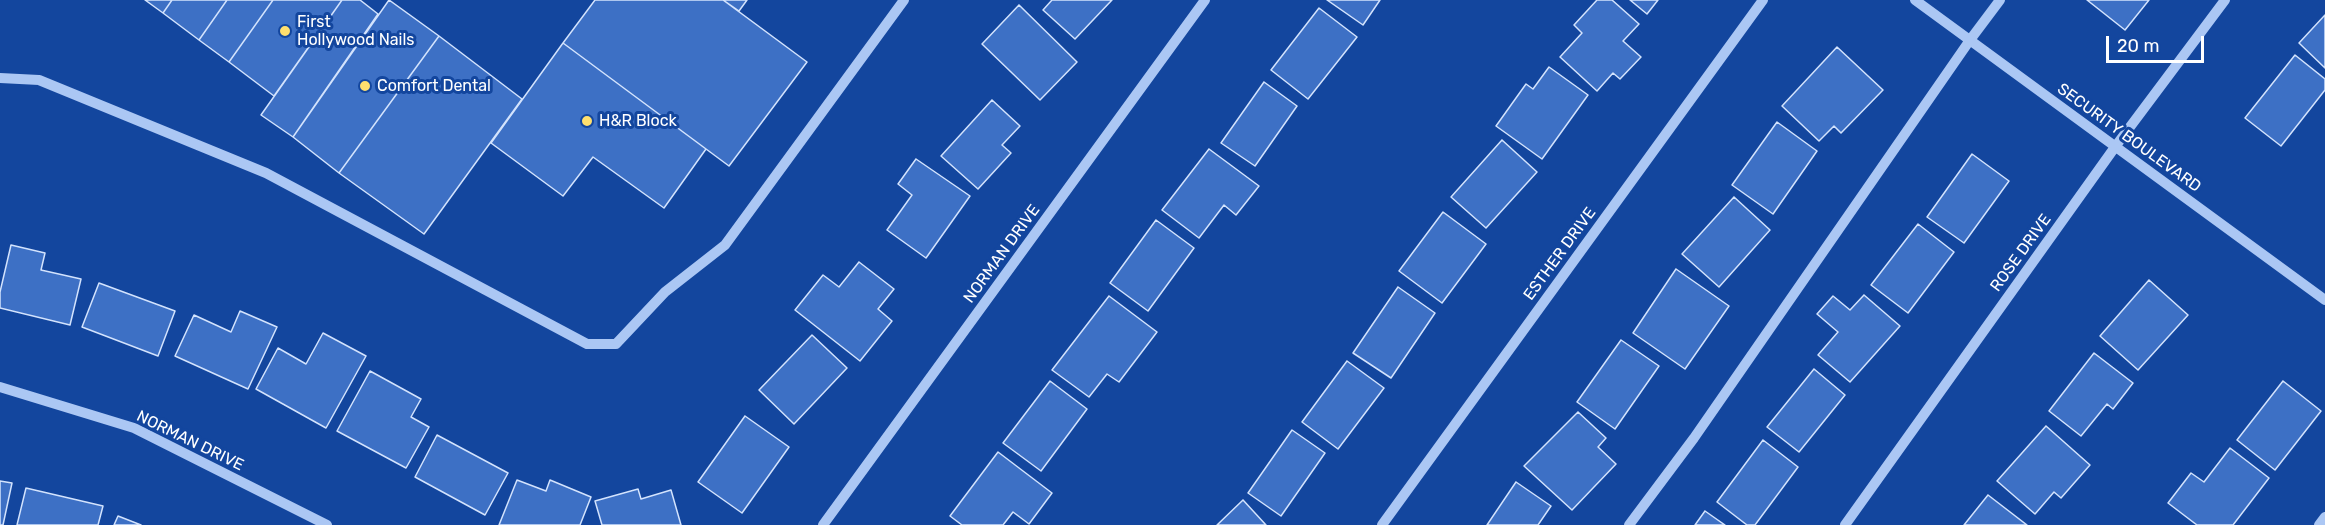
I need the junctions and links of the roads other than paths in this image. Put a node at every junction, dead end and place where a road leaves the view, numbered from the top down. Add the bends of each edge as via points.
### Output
1 (904, 0) edge
2 (1205, 0) edge
3 (1763, 0) edge
4 (1915, 0) edge
5 (2000, 0) edge
6 (2225, 0) edge
7 (1970, 40) junction
8 (0, 78) edge
9 (2115, 147) junction
10 (2325, 300) edge
11 (0, 387) edge
12 (2325, 517) edge
13 (327, 525) edge
14 (823, 525) edge
15 (1382, 525) edge
16 (1629, 525) edge
17 (1845, 525) edge
18 (2319, 525) edge

1 - 8 street via 725,245 665,292 616,344 587,344 266,173 39,80
2 - 14 street, NORMAN DRIVE
3 - 15 street, ESTHER DRIVE
4 - 7 street, SECURITY BOULEVARD
5 - 7 street
6 - 9 street, ROSE DRIVE
7 - 9 street, SECURITY BOULEVARD
7 - 16 street via 1694,438
9 - 10 street, SECURITY BOULEVARD
9 - 17 street, ROSE DRIVE
11 - 13 street, NORMAN DRIVE via 134,428
12 - 18 street

